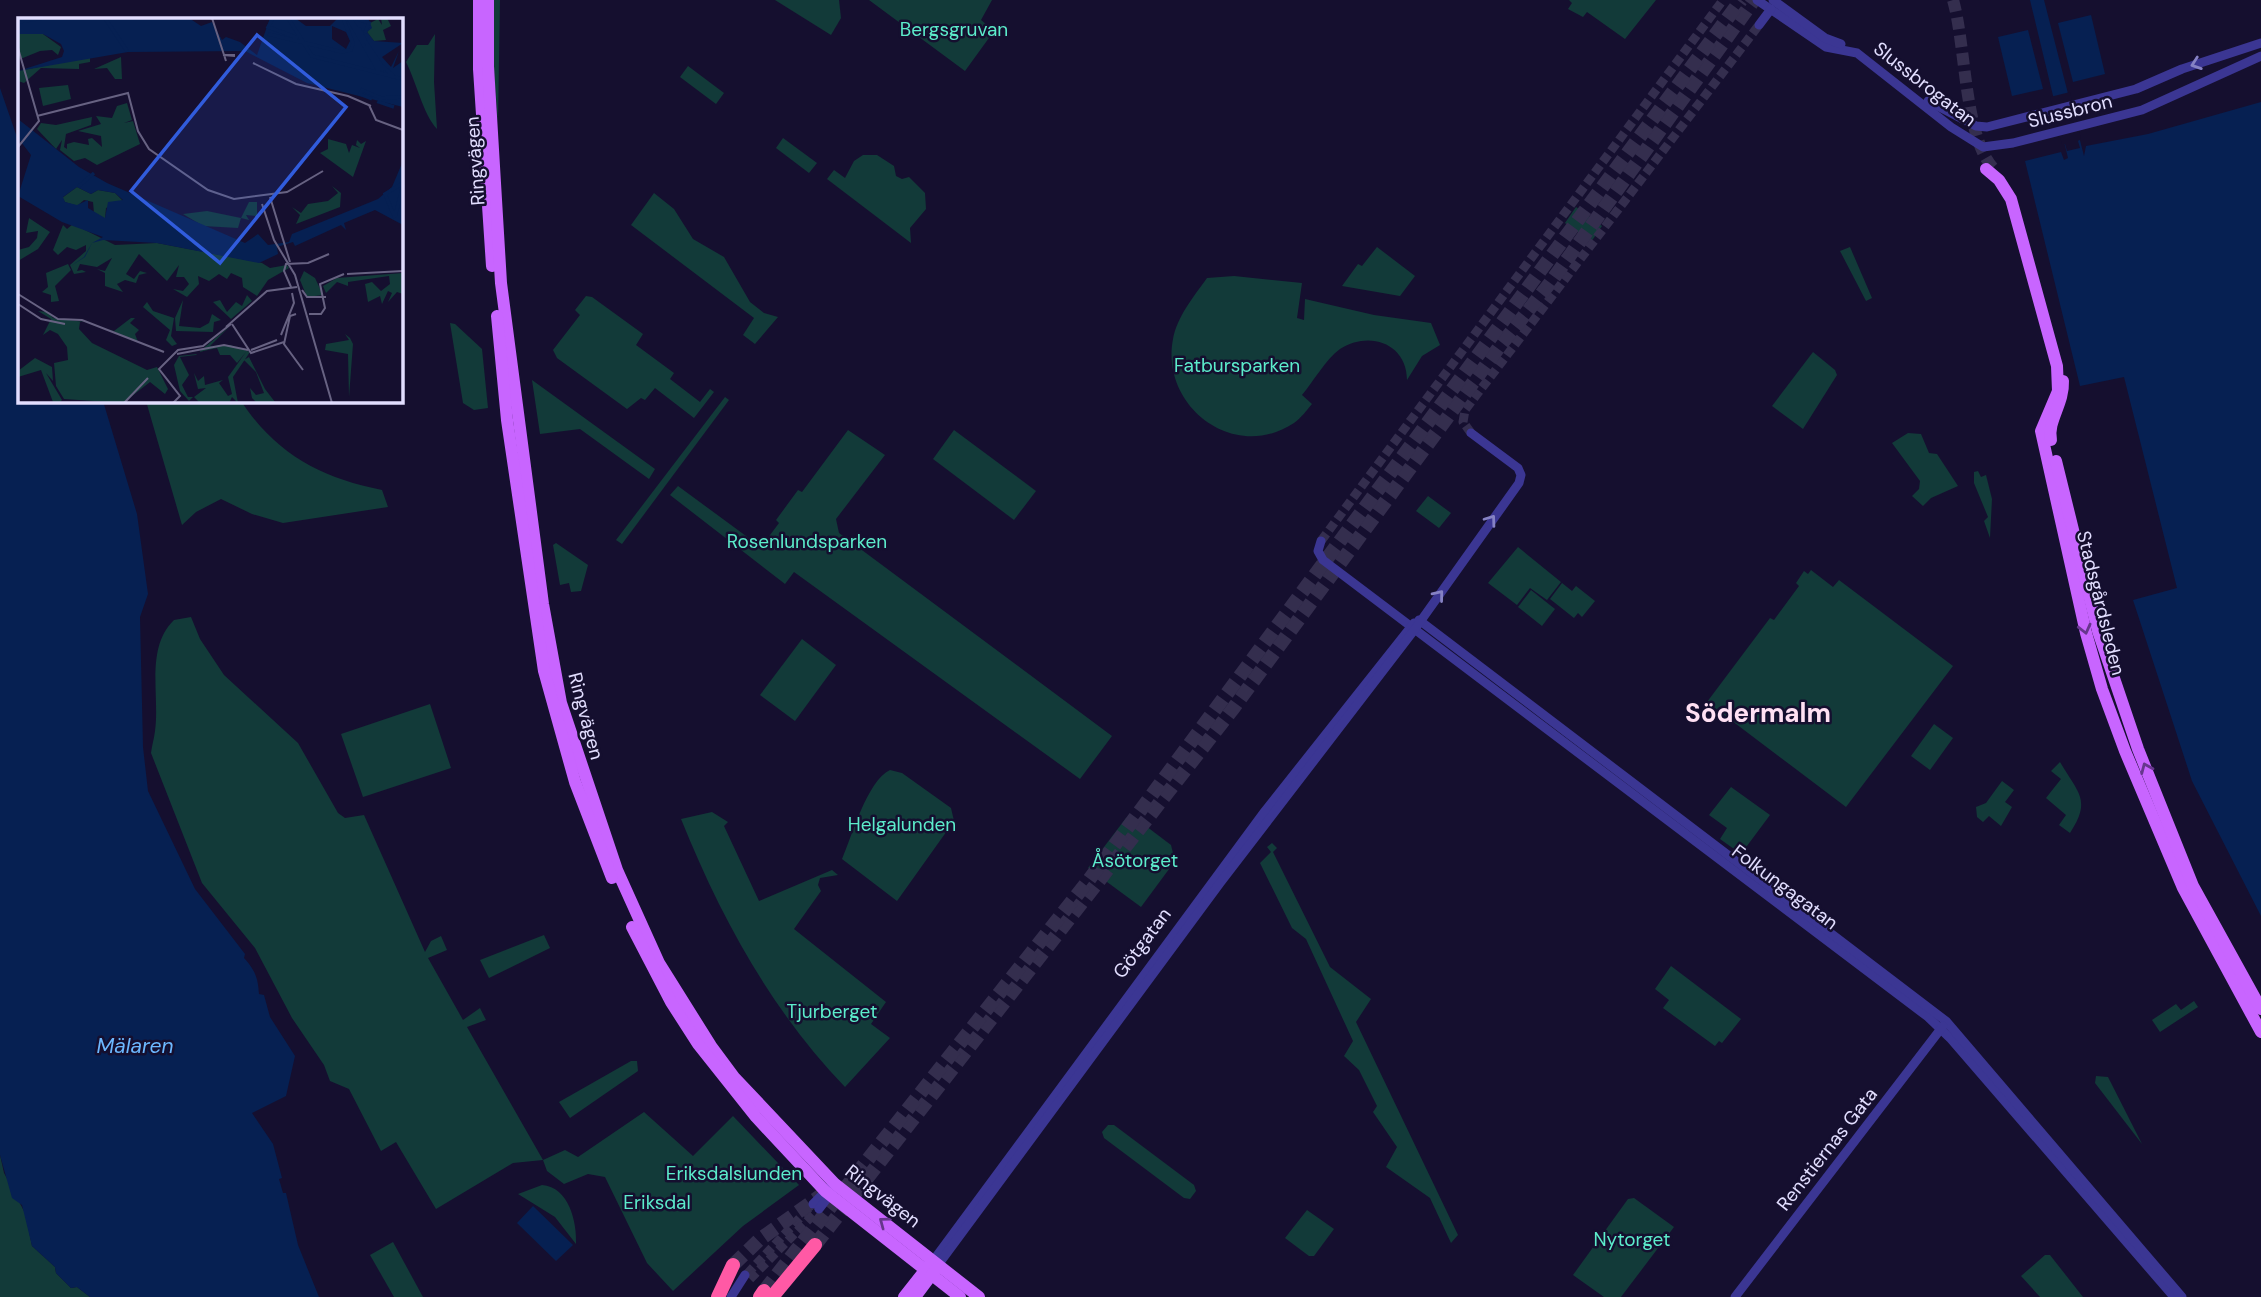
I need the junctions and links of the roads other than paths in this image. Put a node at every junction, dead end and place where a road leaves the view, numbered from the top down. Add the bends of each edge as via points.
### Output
1 (479, 0) edge
2 (488, 0) edge
3 (1757, 0) edge
4 (1771, 3) edge
5 (1759, 26) tunnel mouth
6 (2261, 43) edge
7 (1839, 46) junction
8 (2261, 56) edge
9 (1987, 127) joint
10 (1992, 148) joint
11 (1990, 168) tunnel mouth
12 (1471, 433) dead end
13 (1321, 541) dead end
14 (1414, 625) junction
15 (2167, 833) junction
16 (2261, 1009) edge
17 (1943, 1025) junction
18 (2261, 1032) edge
19 (830, 1190) junction
20 (816, 1207) tunnel mouth
21 (733, 1265) tunnel mouth
22 (932, 1268) junction
23 (766, 1295) edge
24 (718, 1297) edge
25 (731, 1297) edge
26 (738, 1297) edge
27 (786, 1297) edge
28 (904, 1297) edge
29 (915, 1297) edge
30 (960, 1297) edge
31 (979, 1297) edge
32 (1735, 1297) edge
33 (2174, 1297) edge
34 (2182, 1297) edge

1 - 19 main road, Ringvägen via 485,185 507,420 543,666 563,745 614,886 671,1002 708,1059
2 - 19 main road, Ringvägen via 501,283 561,703 617,870 659,963 710,1046
3 - 4 street
4 - 5 street
4 - 7 street
6 -> 9 street, Slussbron via 2136,89
7 - 9 street, Slussbrogatan via 1865,52 1936,107
7 - 10 street, Slussbrogatan via 1857,53 1975,144
8 - 10 street, Slussbron via 2141,110
11 - 15 main road, Stadsgårdsleden via 2011,199 2055,354 2058,391 2041,431 2086,633 2125,751
14 -> 12 street, Götgatan via 1519,483 1520,471
13 - 14 street, Folkungagatan via 1320,555
14 - 17 street, Folkungagatan
14 - 22 street, Götgatan via 1269,804
15 - 16 main road, Stadsgårdsleden
15 - 18 main road, Stadsgårdsleden via 2183,888
17 - 32 street, Renstiernas Gata
17 - 33 street, Folkungagatan
17 - 34 street, Folkungagatan
19 - 20 street
19 - 22 main road, Ringvägen
21 - 24 highway
22 - 28 main road, Götgatan
22 - 29 main road, Götgatan
22 - 30 main road, Ringvägen
22 - 31 main road, Ringvägen
23 - 27 highway via 818,1247
25 - 26 street via 747,1277

